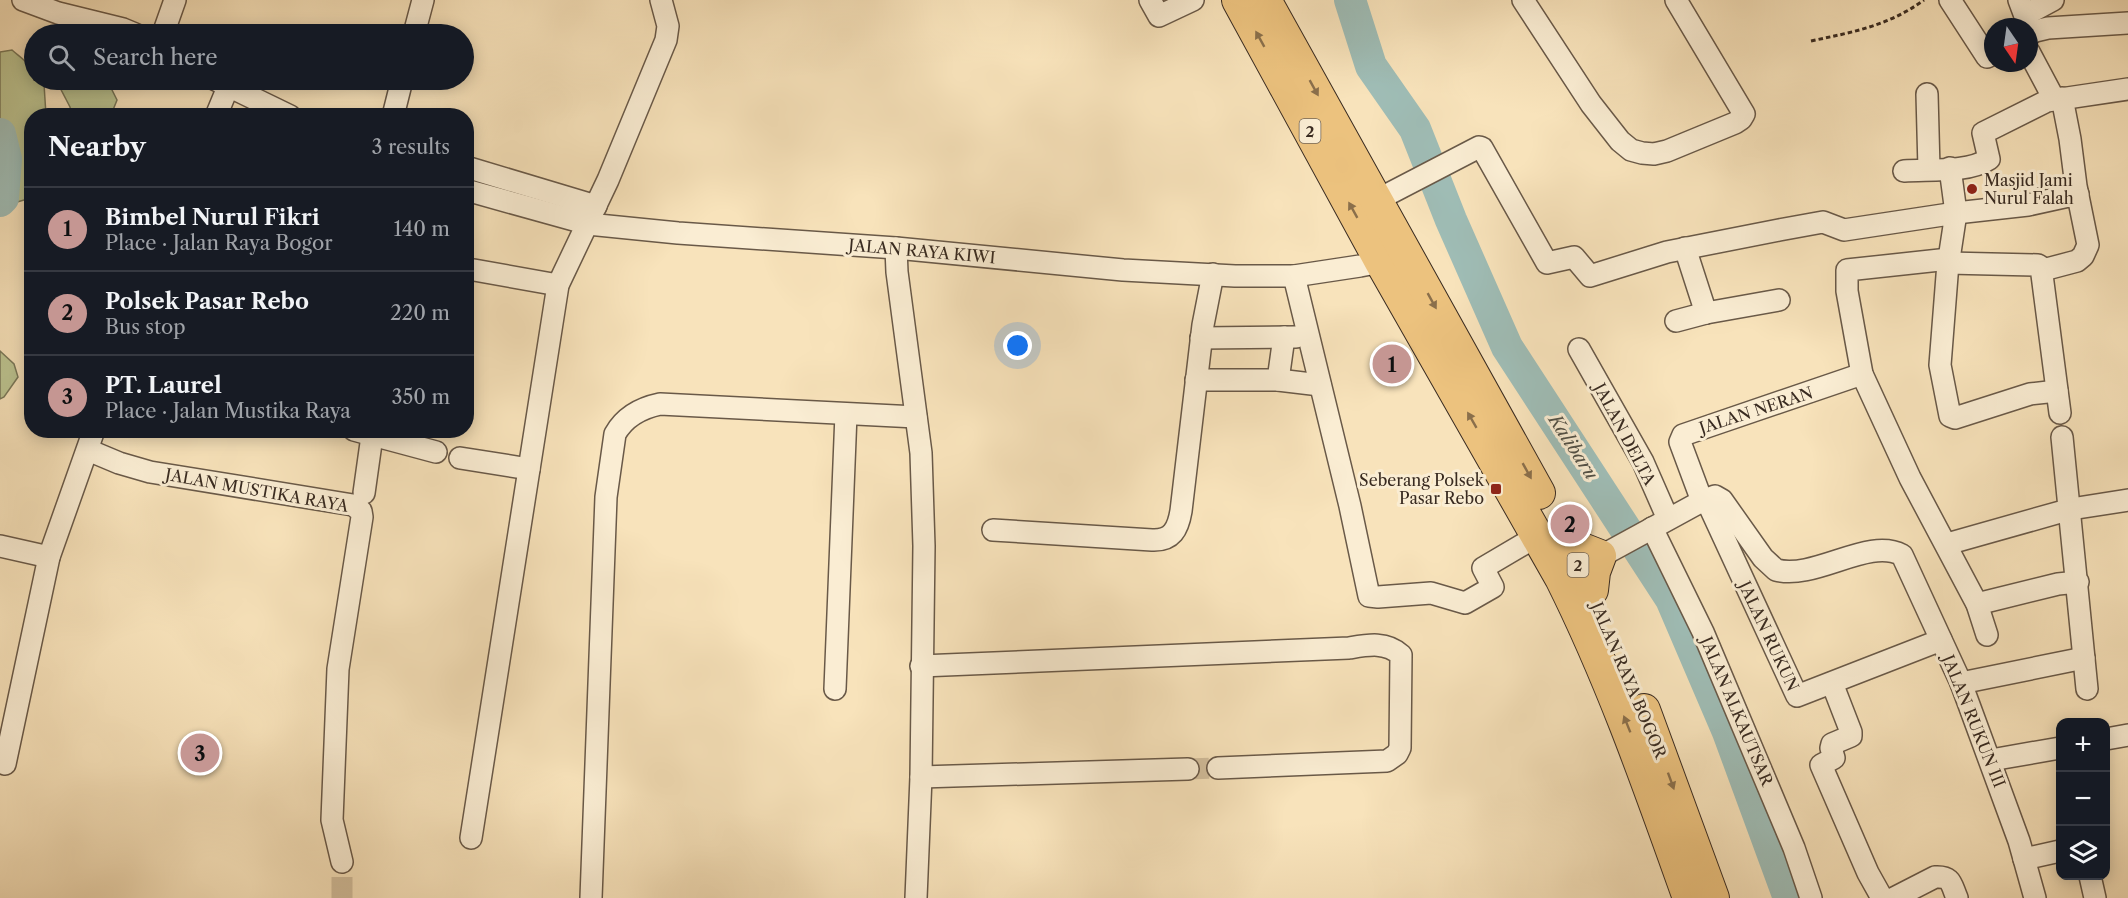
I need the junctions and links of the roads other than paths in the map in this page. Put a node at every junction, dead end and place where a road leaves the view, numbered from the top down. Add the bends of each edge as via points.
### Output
1 (24, 0) edge
2 (175, 0) edge
3 (423, 0) edge
4 (661, 0) edge
5 (1150, 0) edge
6 (1193, 0) edge
7 (1238, 0) edge
8 (1265, 0) edge
9 (1523, 0) edge
10 (1676, 0) edge
11 (1950, 0) edge
12 (2053, 0) edge
13 (2036, 18) edge
14 (2128, 23) edge
15 (103, 24) edge
16 (167, 24) edge
17 (417, 24) edge
18 (2038, 28) edge
19 (1984, 52) edge
20 (2038, 52) edge
21 (2128, 89) edge
22 (221, 90) edge
23 (236, 90) edge
24 (400, 90) edge
25 (1927, 94) dead end
26 (2058, 98) junction
27 (217, 108) edge
28 (274, 108) edge
29 (395, 108) edge
30 (474, 169) edge
31 (1939, 169) junction
32 (1904, 171) dead end
33 (474, 192) edge
34 (2078, 195) junction
35 (1377, 200) junction
36 (1956, 213) junction
37 (592, 215) junction
38 (896, 248) junction
39 (1686, 248) junction
40 (1393, 256) junction
41 (1948, 261) junction
42 (474, 270) edge
43 (2043, 270) junction
44 (1213, 274) junction
45 (1294, 276) junction
46 (558, 285) junction
47 (1779, 300) dead end
48 (1706, 313) junction
49 (1676, 321) dead end
50 (1284, 337) junction
51 (1308, 337) junction
52 (1201, 338) junction
53 (1580, 349) dead end
54 (1862, 374) junction
55 (1196, 380) junction
56 (1278, 380) junction
57 (1320, 385) junction
58 (2057, 391) junction
59 (2060, 412) dead end
60 (846, 414) junction
61 (916, 417) junction
62 (2062, 437) dead end
63 (363, 438) edge
64 (382, 438) edge
65 (91, 440) edge
66 (436, 452) dead end
67 (460, 458) dead end
68 (529, 469) junction
69 (364, 493) dead end
70 (1710, 500) junction
71 (2128, 500) edge
72 (2071, 509) junction
73 (1653, 528) junction
74 (993, 530) dead end
75 (1947, 544) junction
76 (0, 546) edge
77 (50, 557) junction
78 (1579, 559) junction
79 (2078, 582) junction
80 (1977, 604) junction
81 (1987, 635) dead end
82 (1941, 640) junction
83 (2084, 658) junction
84 (921, 666) junction
85 (1832, 683) junction
86 (1961, 683) junction
87 (835, 689) dead end
88 (2087, 689) dead end
89 (2128, 735) edge
90 (2110, 738) edge
91 (2056, 749) edge
92 (1991, 760) junction
93 (5, 764) dead end
94 (1218, 768) tunnel mouth
95 (1188, 769) tunnel mouth
96 (921, 777) junction
97 (471, 838) dead end
98 (2056, 851) edge
99 (2025, 859) junction
100 (342, 862) tunnel mouth
101 (2091, 880) edge
102 (591, 898) edge
103 (916, 898) edge
104 (1689, 898) edge
105 (1713, 898) edge
106 (1811, 898) edge
107 (1882, 898) edge
108 (1894, 898) edge
109 (1957, 898) edge
110 (2035, 898) edge
111 (2095, 898) edge

1 - 15 street
2 - 16 street
3 - 17 street
4 - 37 street via 668,26 666,40
5 - 6 street via 1159,16
40 -> 7 highway, JALAN RAYA BOGOR / 2
8 -> 35 highway, JALAN RAYA BOGOR / 2
9 - 10 street via 1620,141 1631,150 1654,154 1735,123 1744,114
11 - 19 street
12 - 13 street
14 - 18 street
20 - 26 street
21 - 26 street
22 - 27 street
23 - 28 street
24 - 29 street
25 - 31 street
26 - 31 street via 1983,133 1989,159 1983,163
26 - 34 street via 2070,139
30 - 37 street
31 - 32 street
31 - 36 street
33 - 37 street, JALAN RAYA KIWI
34 - 36 street
34 - 43 street via 2087,249 2077,261
35 - 39 street via 1477,147 1482,148 1548,264 1574,257 1587,274 1594,275
35 - 40 highway, JALAN RAYA BOGOR / 2
36 - 39 street via 1844,230 1823,222
36 - 41 street
37 - 38 street, JALAN RAYA KIWI via 678,233
37 - 46 street
38 - 44 street, JALAN RAYA KIWI via 1123,270
38 - 61 street
39 - 48 street
40 - 45 street, JALAN RAYA KIWI
40 - 78 highway, JALAN RAYA BOGOR / 2
41 - 43 street via 2038,266
41 - 54 street via 1846,271
41 - 58 street via 1940,365 1950,416 2030,394
42 - 46 street
43 - 58 street
44 - 45 street, JALAN RAYA KIWI
44 - 52 street
45 - 51 street
46 - 68 street
47 - 48 street
48 - 49 street
50 - 51 street
50 - 52 street
50 - 56 street
51 - 57 street
52 - 55 street
53 - 73 street, JALAN DELTA via 1643,462
54 - 70 street, JALAN NERAN via 1683,435 1680,442
54 - 75 street via 1910,478
55 - 56 street
55 - 74 street via 1181,511 1178,526 1170,537 1160,541
56 - 57 street
57 - 78 street via 1371,597 1431,593 1465,603 1493,586 1483,568
58 - 59 street
60 - 61 street
60 - 87 street
60 - 102 street via 660,404 645,407 626,419 615,434 606,497
61 - 84 street via 924,546
62 - 72 street
63 - 69 street
64 - 66 street
65 - 77 street
65 - 100 street, JALAN MUSTIKA RAYA via 119,464 352,505 361,511 338,669 332,820
67 - 68 street
68 - 97 street
70 - 73 street
70 - 82 street, JALAN RUKUN III via 1776,570 1802,571 1876,551 1891,550 1902,555
70 - 85 street, JALAN RUKUN via 1797,696
71 - 72 street
72 - 75 street
72 - 79 street
73 - 78 street
73 - 106 street, JALAN ALKAUTSAR via 1717,664
75 - 80 street
76 - 77 street
77 - 93 street
104 -> 78 highway, JALAN RAYA BOGOR / 2 via 1624,718 1587,629
78 -> 105 highway, JALAN RAYA BOGOR / 2 via 1653,734
79 - 80 street
79 - 83 street
80 - 81 street
82 - 85 street, JALAN RUKUN
82 - 86 street, JALAN RUKUN III
83 - 86 street
83 - 88 street
84 - 94 street via 1366,645 1384,645 1401,655 1400,748 1387,761
84 - 96 street
85 - 107 street via 1851,736 1832,744 1834,758 1821,765
86 - 92 street, JALAN RUKUN III
89 - 90 street
91 - 92 street
92 - 99 street, JALAN RUKUN III
95 - 96 street
96 - 103 street
98 - 99 street
99 - 110 street, JALAN RUKUN III
101 - 111 street
108 - 109 street via 1942,877 1950,881

